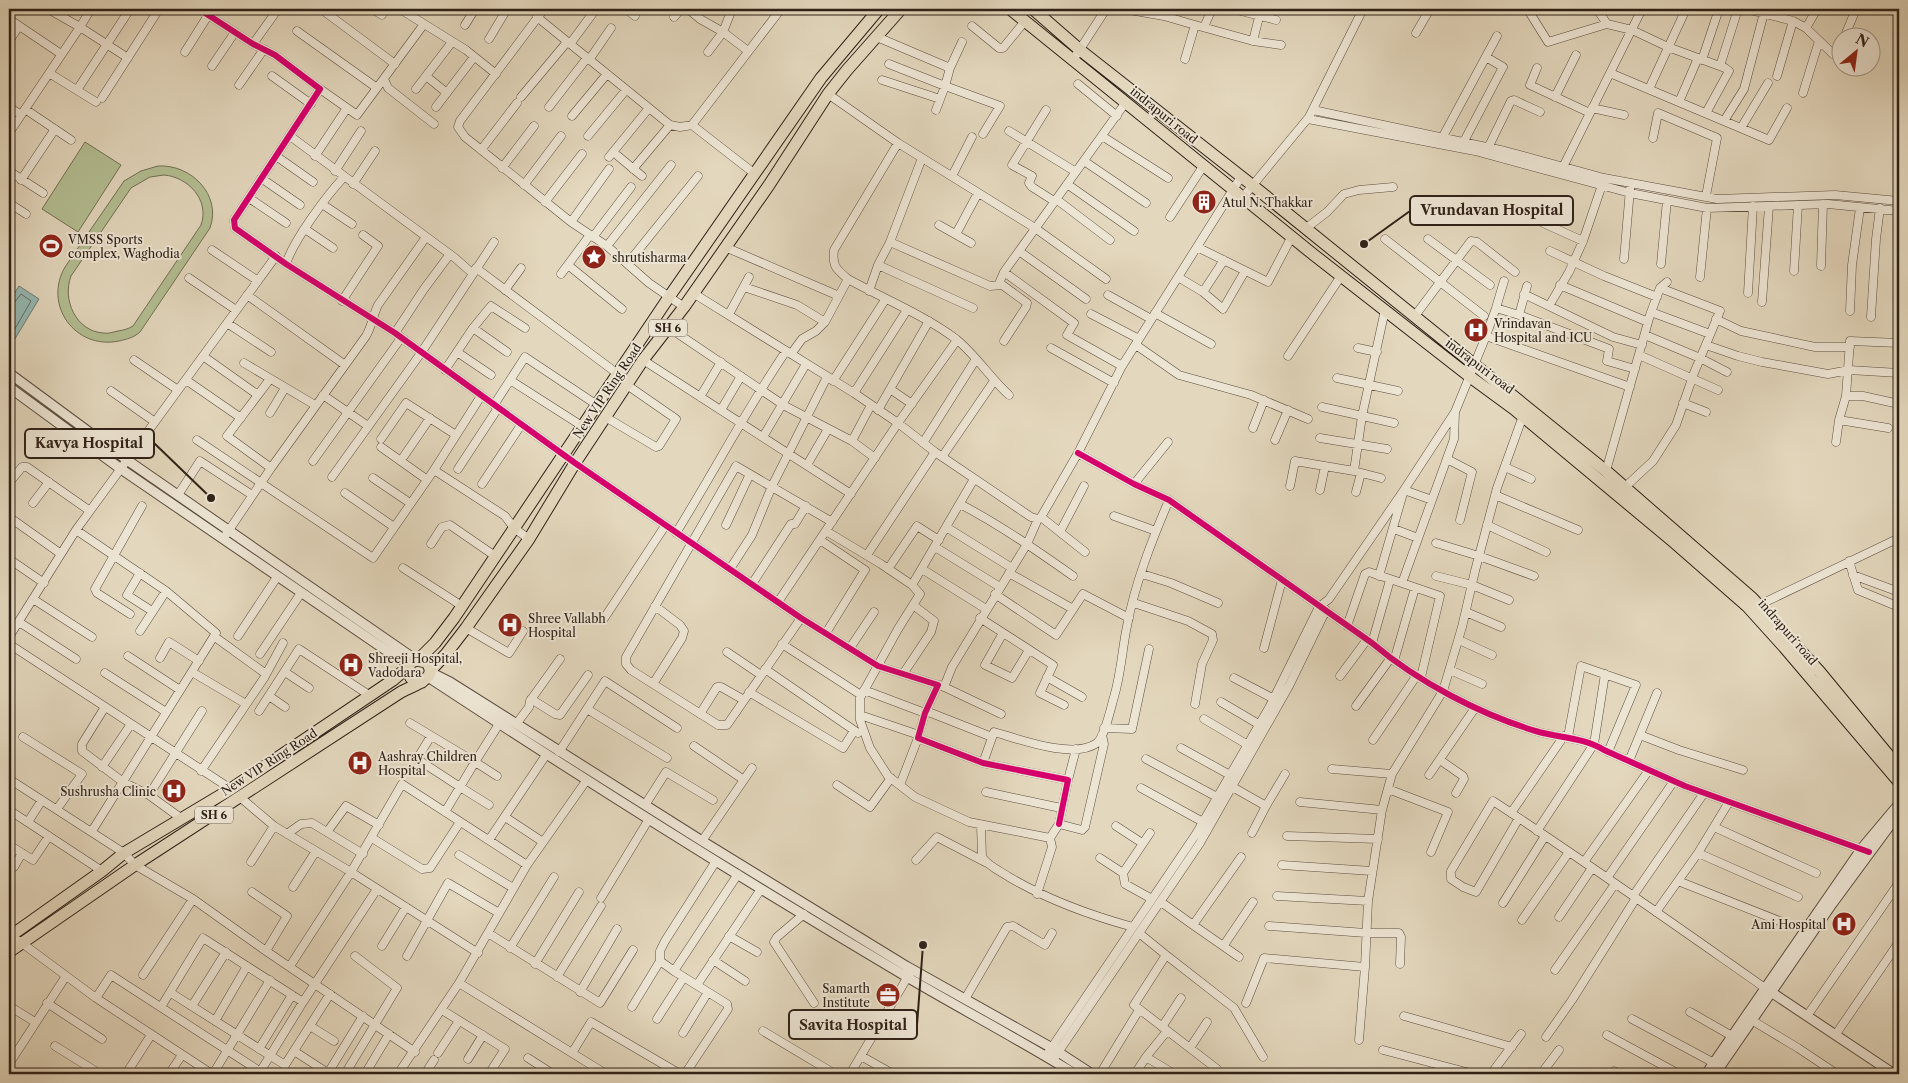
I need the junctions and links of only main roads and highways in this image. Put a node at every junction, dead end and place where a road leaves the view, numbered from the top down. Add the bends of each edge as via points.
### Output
1 (879, 9) edge
2 (900, 9) edge
3 (1010, 9) edge
4 (1033, 9) edge
5 (1471, 371) junction
6 (1525, 412) junction
7 (413, 663) junction
8 (428, 676) junction
9 (1898, 766) edge
10 (1899, 782) edge
11 (9, 936) edge
12 (9, 952) edge

1 - 7 main road, New VIP Ring Road / SH 6 via 826,72 669,297 435,644
2 - 8 main road, New VIP Ring Road / SH 6 via 828,94 769,185 643,360 529,539
3 - 5 main road, indrapuri road via 1341,276
4 - 5 main road, indrapuri road via 1414,317
5 - 6 main road, indrapuri road
6 - 9 main road, indrapuri road via 1606,471 1760,605
6 - 10 main road, indrapuri road via 1747,606
7 - 8 main road via 426,662
7 - 8 main road via 408,671 411,678
7 - 11 main road, New VIP Ring Road / SH 6 via 393,680 231,789 124,853
8 - 12 main road, New VIP Ring Road / SH 6 via 135,865

